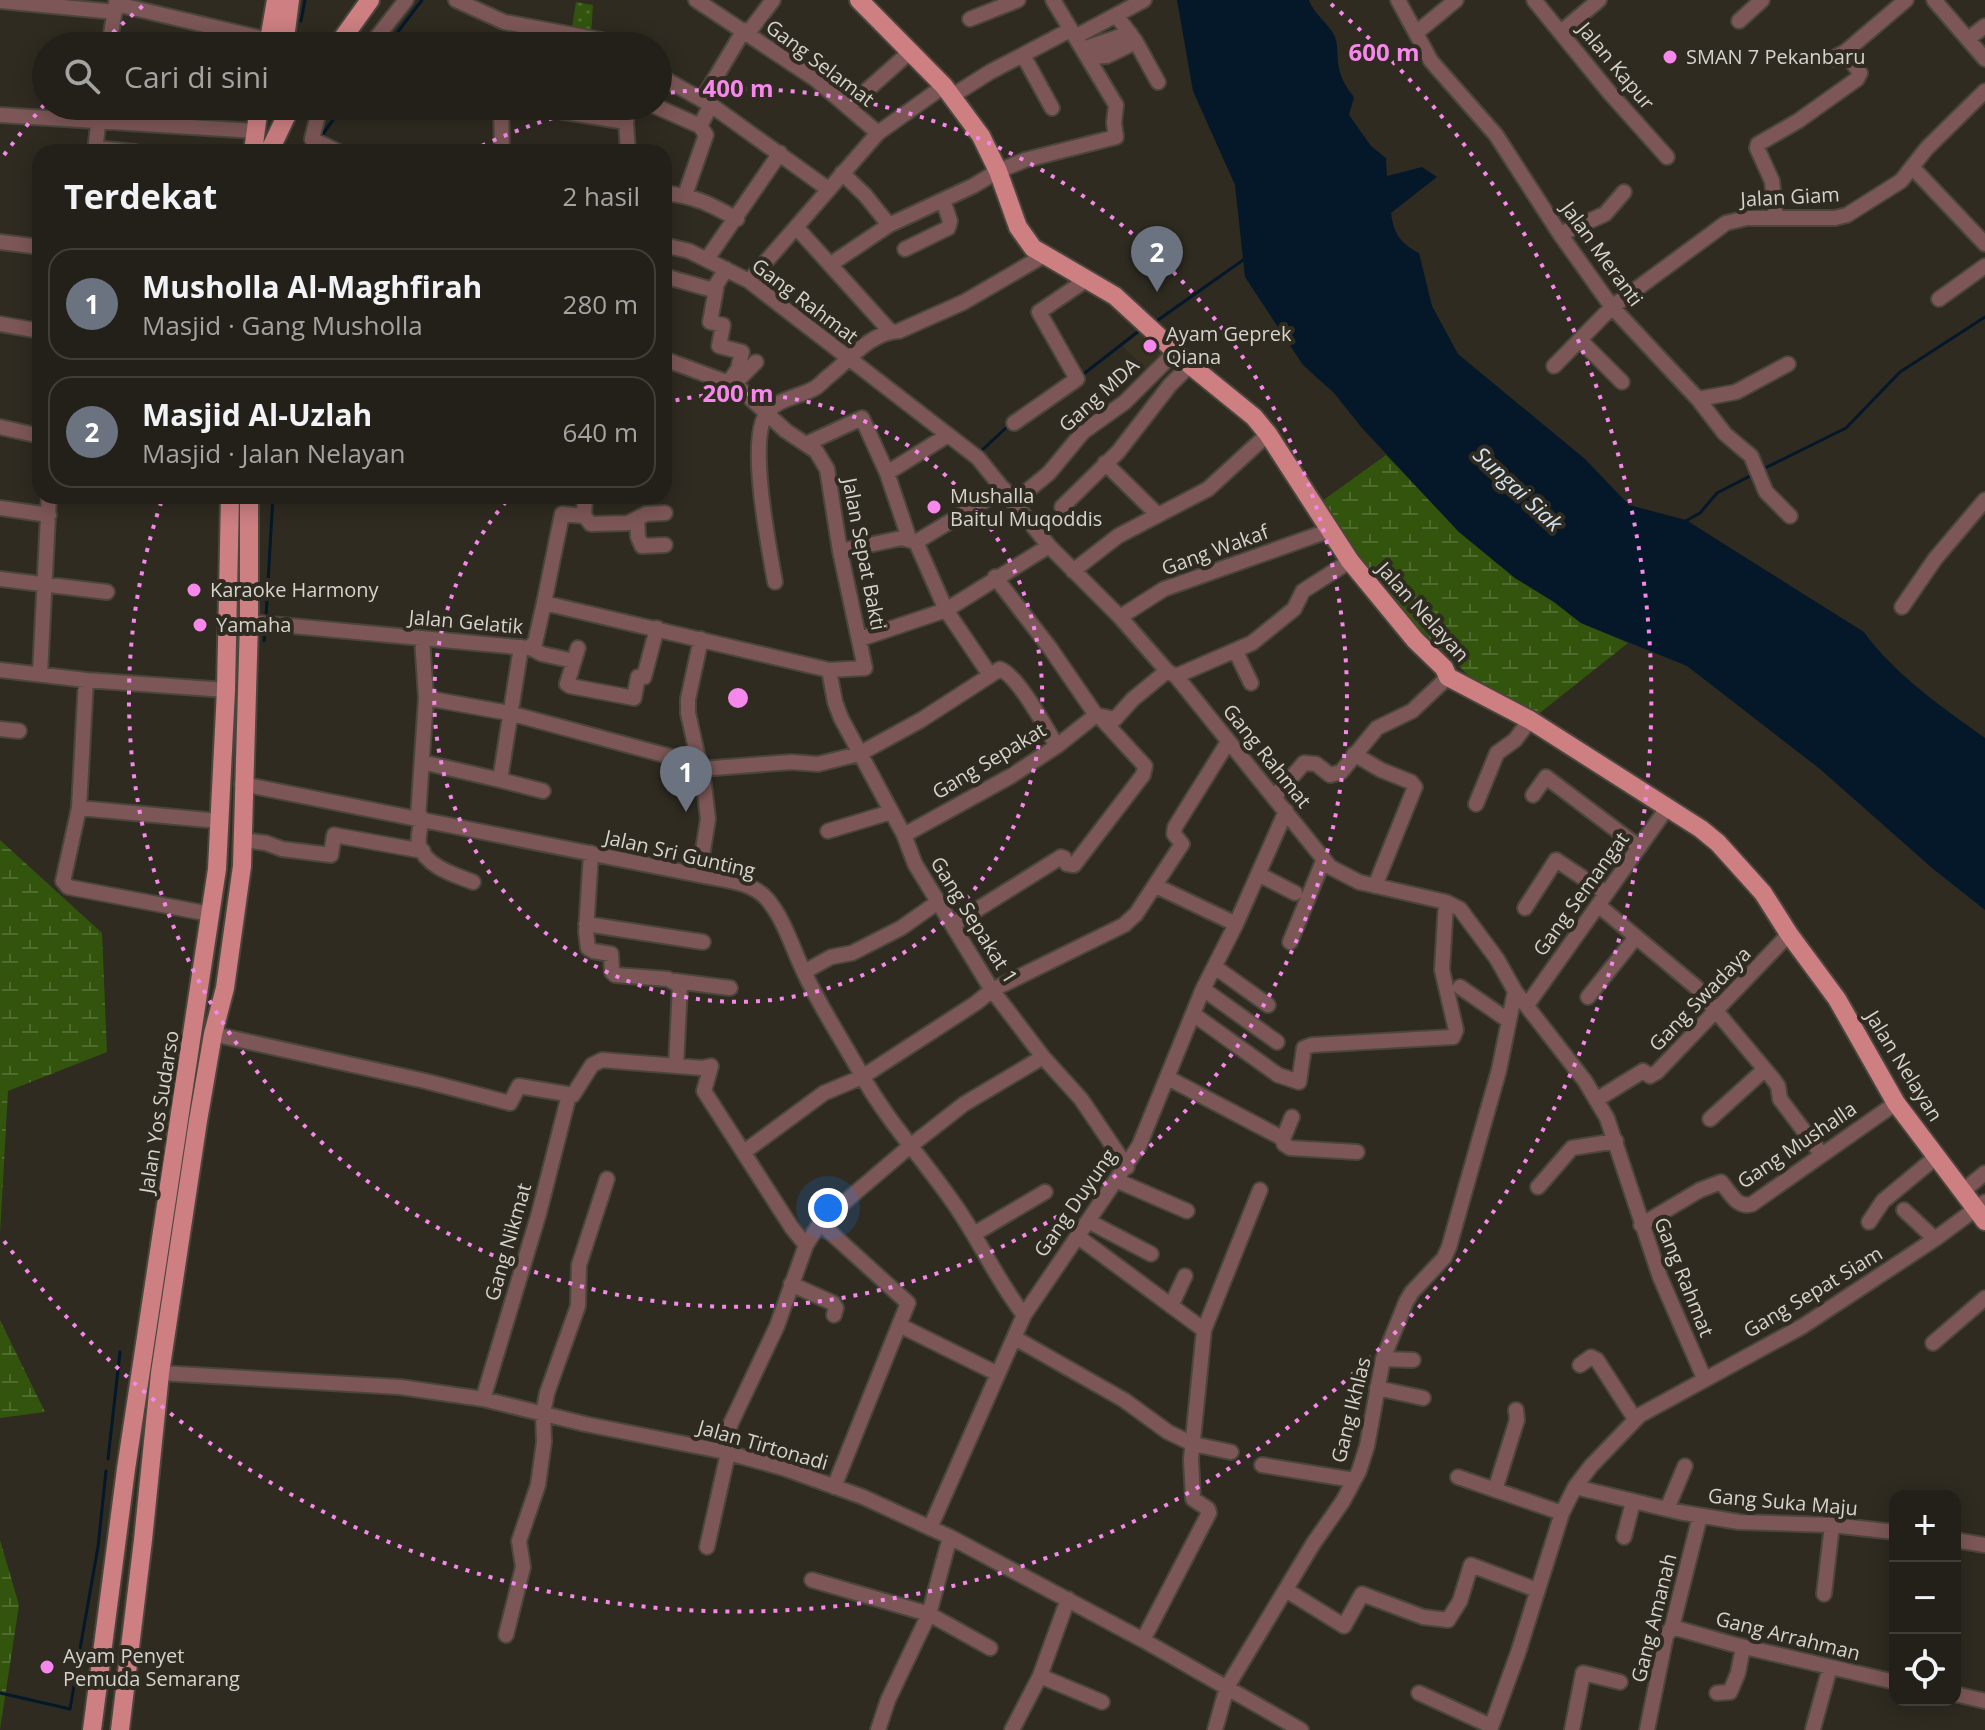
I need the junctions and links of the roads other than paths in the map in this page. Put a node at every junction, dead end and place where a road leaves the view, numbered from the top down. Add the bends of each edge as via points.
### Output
1 (269, 0) edge
2 (276, 0) edge
3 (290, 0) edge
4 (298, 0) edge
5 (370, 0) edge
6 (406, 0) edge
7 (456, 0) edge
8 (696, 0) edge
9 (773, 0) edge
10 (859, 0) edge
11 (1018, 0) edge
12 (1053, 0) edge
13 (1144, 0) edge
14 (1398, 0) edge
15 (1456, 0) edge
16 (1534, 0) edge
17 (1599, 0) edge
18 (1762, 0) edge
19 (1906, 0) edge
20 (1934, 0) edge
21 (0, 1) edge
22 (116, 5) edge
23 (1116, 15) junction
24 (970, 19) dead end
25 (1739, 21) dead end
26 (1985, 26) edge
27 (542, 30) joint
28 (746, 31) junction
29 (111, 32) edge
30 (244, 32) edge
31 (272, 32) edge
32 (273, 32) edge
33 (275, 32) edge
34 (292, 32) edge
35 (347, 32) edge
36 (381, 32) edge
37 (554, 32) edge
38 (1561, 32) junction
39 (1416, 33) junction
40 (1133, 38) junction
41 (1968, 39) junction
42 (1079, 43) junction
43 (911, 51) junction
44 (1023, 55) junction
45 (1985, 59) edge
46 (1158, 82) dead end
47 (672, 83) edge
48 (948, 91) junction
49 (1985, 91) edge
50 (707, 102) junction
51 (848, 107) junction
52 (1052, 108) dead end
53 (32, 114) edge
54 (672, 114) edge
55 (0, 115) edge
56 (98, 120) edge
57 (160, 120) edge
58 (257, 120) edge
59 (284, 120) edge
60 (318, 120) edge
61 (501, 120) edge
62 (614, 120) edge
63 (626, 122) joint
64 (700, 126) junction
65 (255, 131) junction
66 (878, 133) junction
67 (96, 144) edge
68 (254, 144) edge
69 (273, 144) edge
70 (321, 144) edge
71 (502, 144) edge
72 (627, 144) edge
73 (780, 153) junction
74 (1667, 157) dead end
75 (1912, 167) junction
76 (998, 171) junction
77 (842, 173) junction
78 (828, 189) junction
79 (1624, 192) dead end
80 (672, 194) edge
81 (685, 195) junction
82 (943, 200) junction
83 (1776, 217) junction
84 (737, 219) junction
85 (889, 225) junction
86 (797, 228) junction
87 (1560, 234) junction
88 (0, 242) edge
89 (1985, 244) edge
90 (32, 246) edge
91 (672, 248) edge
92 (905, 249) dead end
93 (1043, 256) junction
94 (707, 259) junction
95 (831, 264) junction
96 (1985, 266) edge
97 (726, 269) junction
98 (672, 278) edge
99 (1086, 280) junction
100 (749, 281) junction
101 (716, 289) junction
102 (1939, 299) dead end
103 (1612, 307) junction
104 (0, 324) edge
105 (32, 330) edge
106 (890, 331) junction
107 (1581, 341) junction
108 (1175, 352) junction
109 (848, 358) junction
110 (672, 362) edge
111 (756, 362) dead end
112 (1788, 364) dead end
113 (1190, 365) junction
114 (1554, 366) dead end
115 (1622, 382) dead end
116 (732, 383) junction
117 (1698, 399) junction
118 (766, 414) junction
119 (1014, 423) dead end
120 (0, 427) edge
121 (32, 434) edge
122 (1268, 434) junction
123 (948, 435) junction
124 (806, 444) junction
125 (1105, 463) junction
126 (887, 473) junction
127 (1004, 489) junction
128 (1985, 500) edge
129 (1015, 501) junction
130 (49, 504) edge
131 (233, 504) edge
132 (246, 504) edge
133 (585, 504) edge
134 (1062, 507) dead end
135 (0, 508) edge
136 (665, 513) dead end
137 (49, 515) junction
138 (1158, 515) junction
139 (584, 516) junction
140 (1790, 516) dead end
141 (637, 519) junction
142 (239, 520) junction
143 (1328, 531) junction
144 (913, 540) junction
145 (665, 545) dead end
146 (1049, 546) junction
147 (840, 551) junction
148 (1350, 561) junction
149 (1073, 571) junction
150 (995, 577) junction
151 (0, 579) edge
152 (775, 582) dead end
153 (44, 583) junction
154 (107, 592) dead end
155 (544, 603) junction
156 (1902, 607) dead end
157 (946, 610) junction
158 (1120, 617) junction
159 (260, 623) junction
160 (657, 628) junction
161 (422, 638) junction
162 (701, 639) junction
163 (860, 639) junction
164 (526, 647) junction
165 (1236, 652) junction
166 (0, 670) edge
167 (829, 670) junction
168 (40, 674) junction
169 (1171, 674) junction
170 (990, 675) junction
171 (1448, 677) junction
172 (86, 680) junction
173 (1251, 683) dead end
174 (226, 690) junction
175 (426, 698) junction
176 (509, 713) junction
177 (1098, 716) junction
178 (1530, 720) junction
179 (0, 729) edge
180 (19, 731) dead end
181 (1228, 742) junction
182 (1057, 746) junction
183 (859, 754) junction
184 (1354, 754) junction
185 (422, 762) junction
186 (699, 767) junction
187 (500, 780) junction
188 (242, 784) junction
189 (543, 791) dead end
190 (1533, 795) dead end
191 (1274, 797) junction
192 (1476, 804) dead end
193 (79, 808) junction
194 (1667, 808) junction
195 (1286, 811) junction
196 (891, 812) junction
197 (420, 818) junction
198 (219, 821) junction
199 (828, 831) dead end
200 (904, 835) junction
201 (243, 840) junction
202 (1639, 847) junction
203 (423, 851) junction
204 (591, 853) junction
205 (1324, 859) junction
206 (1258, 874) junction
207 (699, 875) junction
208 (473, 882) dead end
209 (1156, 886) junction
210 (1375, 886) junction
211 (1295, 893) dead end
212 (1602, 899) junction
213 (938, 902) junction
214 (1446, 902) junction
215 (1525, 908) dead end
216 (210, 914) junction
217 (586, 924) junction
218 (954, 924) junction
219 (1236, 924) junction
220 (1789, 934) junction
221 (1636, 937) junction
222 (703, 942) dead end
223 (1290, 942) dead end
224 (1215, 967) junction
225 (804, 972) junction
226 (675, 981) junction
227 (1460, 987) dead end
228 (730, 988) dead end
229 (1203, 989) junction
230 (992, 990) junction
231 (1515, 991) junction
232 (1588, 997) dead end
233 (1268, 1005) dead end
234 (1527, 1005) junction
235 (1715, 1012) junction
236 (1193, 1014) junction
237 (1509, 1021) junction
238 (213, 1034) junction
239 (1277, 1042) dead end
240 (1043, 1057) junction
241 (676, 1066) junction
242 (1764, 1070) junction
243 (862, 1077) junction
244 (1168, 1078) junction
245 (569, 1095) junction
246 (1596, 1100) junction
247 (1896, 1103) junction
248 (1292, 1117) dead end
249 (1710, 1119) dead end
250 (1283, 1139) junction
251 (1616, 1141) junction
252 (909, 1147) junction
253 (744, 1152) junction
254 (1357, 1152) dead end
255 (1822, 1155) junction
256 (1936, 1157) junction
257 (1127, 1167) junction
258 (1985, 1173) edge
259 (607, 1179) dead end
260 (1118, 1181) junction
261 (1538, 1187) dead end
262 (1260, 1190) dead end
263 (1963, 1191) junction
264 (1045, 1192) dead end
265 (1904, 1210) dead end
266 (1187, 1211) dead end
267 (1982, 1211) edge
268 (1088, 1221) junction
269 (1869, 1222) dead end
270 (820, 1223) junction
271 (1641, 1225) junction
272 (974, 1234) junction
273 (1077, 1236) junction
274 (1935, 1239) junction
275 (806, 1245) junction
276 (1151, 1254) dead end
277 (1185, 1276) dead end
278 (791, 1284) junction
279 (1985, 1298) edge
280 (1171, 1306) junction
281 (834, 1315) dead end
282 (1024, 1315) junction
283 (899, 1325) junction
284 (1204, 1330) junction
285 (1015, 1338) junction
286 (1933, 1343) dead end
287 (1383, 1359) junction
288 (1413, 1360) dead end
289 (1580, 1365) dead end
290 (160, 1373) junction
291 (998, 1374) junction
292 (1704, 1378) junction
293 (1377, 1388) junction
294 (1423, 1398) dead end
295 (483, 1399) junction
296 (1516, 1410) dead end
297 (543, 1414) junction
298 (1635, 1419) junction
299 (1193, 1444) junction
300 (724, 1452) junction
301 (1231, 1452) dead end
302 (1262, 1465) dead end
303 (1685, 1466) dead end
304 (1458, 1477) dead end
305 (1354, 1480) junction
306 (834, 1487) junction
307 (1575, 1487) junction
308 (1495, 1490) junction
309 (1633, 1502) junction
310 (1667, 1509) junction
311 (1562, 1513) junction
312 (1700, 1516) junction
313 (1832, 1525) junction
314 (930, 1528) junction
315 (1889, 1531) edge
316 (117, 1537) junction
317 (950, 1537) junction
318 (1624, 1537) dead end
319 (143, 1540) junction
320 (1961, 1541) edge
321 (1985, 1545) edge
322 (707, 1547) dead end
323 (812, 1580) dead end
324 (1286, 1590) junction
325 (1537, 1590) junction
326 (1824, 1594) dead end
327 (1068, 1599) junction
328 (929, 1614) junction
329 (1672, 1627) junction
330 (506, 1635) dead end
331 (1143, 1640) junction
332 (1743, 1647) junction
333 (990, 1648) dead end
334 (1830, 1667) junction
335 (1040, 1676) junction
336 (1889, 1681) edge
337 (1620, 1682) dead end
338 (1227, 1687) junction
339 (1419, 1693) dead end
340 (1717, 1693) dead end
341 (1961, 1695) edge
342 (1985, 1701) edge
343 (1102, 1702) dead end
344 (1282, 1725) edge
345 (1491, 1728) edge
346 (1813, 1729) edge
347 (92, 1730) edge
348 (120, 1730) edge
349 (878, 1730) edge
350 (1012, 1730) edge
351 (1215, 1730) edge
352 (1301, 1730) edge
353 (1572, 1730) edge
354 (1647, 1730) edge

1 - 31 street
2 - 32 main road
3 - 33 main road
4 - 34 street
5 - 35 main road
6 - 36 street
7 - 27 street via 504,22
8 - 28 street, Gang Selamat
9 - 28 street
10 - 43 main road, Jalan Nelayan
11 - 24 street
12 - 42 street
13 - 23 street
14 - 39 street, Jalan Meranti
15 - 39 street
16 - 38 street, Jalan Kapur
17 - 38 street
18 - 25 street
19 - 83 street via 1838,56 1860,73 1857,79 1758,144 1772,181
20 - 41 street
21 - 22 street
22 - 29 street
22 - 30 street
23 - 40 street
23 - 42 street
26 - 41 street
27 - 37 street
28 - 50 street
28 - 51 street, Gang Selamat
38 - 74 street, Jalan Kapur
39 - 87 street, Jalan Meranti via 1431,61 1511,156
40 - 42 street via 1107,56
40 - 46 street
41 - 45 street
42 - 44 street
42 - 76 street via 1116,105 1116,137
43 - 48 main road, Jalan Nelayan
43 - 51 street
44 - 48 street
44 - 52 street
47 - 50 street
48 - 66 street
48 - 76 main road, Jalan Nelayan via 981,136
49 - 75 street, Jalan Giam
50 - 64 street
50 - 73 street
51 - 66 street, Gang Selamat
53 - 55 street
54 - 64 street
56 - 67 street
57 - 65 street
58 - 65 main road
59 - 69 main road
60 - 70 street via 317,142
61 - 71 street
62 - 63 street
63 - 72 street
64 - 81 street via 706,135
65 - 68 main road
66 - 77 street
73 - 78 street
73 - 84 street
75 - 83 street, Jalan Giam via 1894,187 1847,215
75 - 89 street
76 - 82 street
76 - 93 main road, Jalan Nelayan via 1018,227
77 - 78 street
77 - 85 street
78 - 86 street
79 - 87 street via 1605,214
80 - 81 street
81 - 84 street
82 - 85 street
82 - 92 street via 948,228
83 - 103 street, Jalan Giam via 1726,223
84 - 94 street
85 - 95 street
86 - 95 street
86 - 100 street
87 - 103 street, Jalan Meranti
88 - 90 street
91 - 94 street, Gang Rahmat
93 - 99 main road, Jalan Nelayan
93 - 106 street via 964,302
94 - 97 street, Gang Rahmat
95 - 106 street
96 - 102 street
97 - 100 street, Gang Rahmat
97 - 101 street
98 - 101 street
99 - 108 main road, Jalan Nelayan via 1115,296
99 - 119 street via 1039,312 1077,379
100 - 109 street, Gang Rahmat
101 - 116 street via 710,322 723,325 719,346 742,352
103 - 107 street, Jalan Giam
103 - 117 street, Jalan Meranti
104 - 105 street
106 - 109 street
107 - 114 street, Jalan Giam
107 - 115 street
108 - 113 main road, Jalan Nelayan
108 - 129 street, Gang MDA via 1125,402 1083,432 1049,473
109 - 118 street via 814,388
109 - 123 street, Gang Rahmat
110 - 116 street, Jalan Sepat Bakti
111 - 116 street
112 - 117 street via 1736,392
113 - 122 main road, Jalan Nelayan
113 - 125 street
116 - 118 street, Jalan Sepat Bakti
117 - 140 street, Jalan Meranti via 1725,434 1751,456 1766,492
118 - 124 street, Jalan Sepat Bakti
118 - 152 street via 759,464
120 - 121 street
122 - 138 street via 1208,489
122 - 143 main road, Jalan Nelayan
123 - 126 street
123 - 127 street, Gang Rahmat via 978,458
124 - 126 street via 862,418
124 - 147 street, Jalan Sepat Bakti via 827,469
125 - 134 street
125 - 138 street
126 - 144 street
127 - 129 street, Gang Rahmat
127 - 144 street
128 - 156 street
129 - 146 street, Gang Rahmat
130 - 137 street
131 - 142 main road, Jalan Yos Sudarso
132 - 142 main road, Jalan Yos Sudarso
133 - 139 street
135 - 137 street
136 - 141 street
137 - 153 street
138 - 149 street via 1118,536
139 - 141 street via 591,524
139 - 155 street via 562,514
141 - 145 street via 642,546
142 - 159 main road, Jalan Yos Sudarso
142 - 174 main road, Jalan Yos Sudarso
143 - 148 main road, Jalan Nelayan
143 - 158 street, Gang Wakaf via 1164,589
144 - 147 street
144 - 157 street
146 - 149 street, Gang Rahmat
146 - 150 street
147 - 163 street, Jalan Sepat Bakti
148 - 165 street, Gang Sepakat via 1303,591 1294,609
148 - 171 main road, Jalan Nelayan
149 - 158 street, Gang Rahmat
150 - 157 street
150 - 177 street
151 - 153 street
153 - 154 street
153 - 168 street
155 - 160 street, Jalan Gelatik
155 - 164 street, Jalan Gelatik via 535,643
157 - 163 street
157 - 170 street
158 - 169 street, Gang Rahmat
159 - 161 street, Jalan Gelatik
159 - 188 main road, Jalan Yos Sudarso
160 - 162 street, Jalan Gelatik
160 - 164 street via 634,698 570,686 576,655 542,654
161 - 164 street, Jalan Gelatik
161 - 175 street
162 - 167 street, Jalan Gelatik
162 - 186 street via 688,699
163 - 167 street, Jalan Sepat Bakti via 865,668
164 - 176 street
165 - 169 street, Gang Sepakat
165 - 173 street
166 - 168 street
167 - 183 street, Gang Sepakat 1 via 835,702
168 - 172 street
169 - 177 street, Gang Sepakat via 1133,699 1115,719
169 - 181 street, Gang Rahmat
170 - 182 street via 1006,671
170 - 183 street
171 - 178 main road, Jalan Nelayan
171 - 184 street via 1412,711 1377,728
172 - 174 street
172 - 193 street
174 - 198 main road, Jalan Yos Sudarso
175 - 176 street
175 - 185 street
176 - 186 street
176 - 187 street
177 - 182 street, Gang Sepakat
177 - 218 street via 1145,766 1143,775 1074,865 1061,857
178 - 192 street via 1497,753
178 - 194 main road, Jalan Nelayan
179 - 180 street
181 - 191 street, Gang Rahmat
181 - 209 street via 1175,827 1182,844
182 - 200 street, Gang Sepakat
183 - 186 street via 818,764
183 - 196 street, Gang Sepakat 1
184 - 191 street via 1335,775 1304,763
184 - 210 street via 1415,787
185 - 187 street
185 - 197 street
186 - 207 street via 708,819
187 - 189 street
188 - 197 street, Jalan Sri Gunting
188 - 201 main road, Jalan Yos Sudarso
190 - 202 street via 1546,777
191 - 195 street, Gang Rahmat
193 - 198 street
193 - 216 street via 63,881 68,887
194 - 202 street, Gang Semangat
194 - 220 main road, Jalan Nelayan via 1718,843 1763,893
195 - 205 street, Gang Rahmat
195 - 206 street, Gang Duyung
196 - 199 street
196 - 200 street, Gang Sepakat 1
197 - 203 street
197 - 204 street, Jalan Sri Gunting
198 - 216 main road, Jalan Yos Sudarso
200 - 213 street, Gang Sepakat 1
201 - 203 street via 331,855 334,835
201 - 238 main road, Jalan Yos Sudarso via 225,988
202 - 212 street, Gang Semangat
203 - 208 street via 438,867
204 - 207 street, Jalan Sri Gunting
204 - 217 street
205 - 210 street, Gang Rahmat via 1346,876
205 - 223 street
206 - 211 street
206 - 219 street, Gang Duyung
207 - 225 street, Jalan Sri Gunting via 742,884 766,898
209 - 219 street
209 - 230 street via 1124,925
210 - 214 street, Gang Rahmat
212 - 215 street via 1556,860
212 - 221 street
212 - 234 street, Gang Semangat
213 - 218 street, Gang Sepakat 1
213 - 225 street via 901,928
214 - 231 street, Gang Rahmat via 1460,909
214 - 236 street via 1442,970 1456,1030 1453,1037 1312,1045 1304,1048 1299,1082 1278,1075
216 - 316 main road, Jalan Yos Sudarso
217 - 222 street
217 - 226 street via 588,948 611,954 613,974
218 - 230 street, Gang Sepakat 1
219 - 224 street, Gang Duyung
220 - 235 street, Gang Swadaya
220 - 247 main road, Jalan Nelayan via 1837,999
221 - 232 street
221 - 235 street via 1696,987
224 - 229 street, Gang Duyung
224 - 233 street
225 - 243 street, Jalan Sri Gunting
226 - 228 street
226 - 241 street via 680,986
227 - 237 street
229 - 236 street, Gang Duyung
229 - 239 street
230 - 240 street, Gang Sepakat 1
230 - 243 street
231 - 234 street, Gang Rahmat
231 - 237 street, Gang Ikhlas
234 - 246 street, Gang Rahmat
235 - 242 street
235 - 246 street, Gang Swadaya via 1654,1074 1643,1071
236 - 244 street, Gang Duyung
237 - 287 street, Gang Ikhlas via 1449,1247 1412,1292
238 - 245 street via 510,1103 519,1086
238 - 290 main road, Jalan Yos Sudarso
240 - 252 street via 964,1104
240 - 257 street, Gang Sepakat 1 via 1081,1099
241 - 245 street via 602,1060
241 - 253 street via 711,1066 704,1091
242 - 249 street
242 - 255 street
243 - 252 street, Jalan Sri Gunting
243 - 253 street via 824,1093
244 - 250 street
244 - 257 street, Gang Duyung
245 - 295 street, Gang Nikmat
246 - 251 street, Gang Rahmat
247 - 255 street, Gang Mushalla
247 - 256 main road, Jalan Nelayan
248 - 250 street
250 - 254 street via 1290,1148
251 - 261 street via 1572,1148
251 - 271 street, Gang Rahmat
252 - 270 street
252 - 272 street, Jalan Sri Gunting
253 - 275 street
255 - 271 street, Gang Mushalla via 1752,1204 1737,1202 1721,1182
256 - 263 main road, Jalan Nelayan
256 - 269 street via 1883,1201
257 - 260 street, Gang Duyung
258 - 263 street
259 - 297 street via 579,1265 578,1306
260 - 266 street
260 - 268 street, Gang Duyung
262 - 284 street
263 - 267 main road, Jalan Nelayan
264 - 272 street
265 - 274 street
267 - 274 street, Gang Sepat Siam
268 - 273 street, Gang Duyung
268 - 276 street
270 - 275 street
270 - 283 street via 907,1300
271 - 292 street, Gang Rahmat
272 - 282 street, Jalan Sri Gunting
273 - 280 street
273 - 282 street, Gang Duyung
274 - 292 street, Gang Sepat Siam via 1803,1326
275 - 278 street
277 - 280 street
278 - 281 street via 833,1303
278 - 300 street via 731,1423
279 - 286 street
280 - 284 street
282 - 285 street, Gang Duyung
283 - 291 street
283 - 306 street
284 - 299 street
285 - 291 street, Gang Duyung
285 - 299 street
287 - 288 street
287 - 293 street, Gang Ikhlas
289 - 298 street via 1591,1357 1597,1360
290 - 295 street, Jalan Tirtonadi via 400,1387
290 - 319 main road, Jalan Yos Sudarso
291 - 314 street, Gang Duyung
292 - 298 street, Gang Sepat Siam
293 - 294 street
293 - 305 street, Gang Ikhlas via 1367,1446
295 - 297 street, Jalan Tirtonadi
296 - 308 street
297 - 300 street, Jalan Tirtonadi
297 - 330 street via 538,1485 519,1541 523,1567
298 - 307 street, Gang Sepat Siam
299 - 301 street
299 - 331 street via 1191,1493 1209,1513
300 - 306 street, Jalan Tirtonadi
300 - 322 street
302 - 305 street
303 - 310 street
304 - 308 street
305 - 324 street, Gang Ikhlas
306 - 314 street, Jalan Tirtonadi
307 - 309 street, Gang Suka Maju
307 - 311 street, Gang Sepat Siam
308 - 311 street
309 - 310 street, Gang Suka Maju
309 - 318 street
310 - 312 street, Gang Suka Maju
311 - 325 street, Gang Sepat Siam
312 - 313 street, Gang Suka Maju
312 - 329 street, Gang Amanah
313 - 315 street, Gang Suka Maju
313 - 326 street
314 - 317 street, Jalan Tirtonadi
316 - 319 main road
316 - 347 main road, Jalan Yos Sudarso
317 - 327 street, Jalan Tirtonadi
317 - 328 street
319 - 348 main road, Jalan Yos Sudarso
320 - 321 street
323 - 328 street
324 - 325 street via 1344,1626 1362,1594 1423,1617 1448,1620 1471,1565
324 - 338 street, Gang Ikhlas
325 - 345 street, Gang Sepat Siam
327 - 331 street, Jalan Tirtonadi
327 - 335 street
328 - 333 street
328 - 349 street
329 - 332 street, Gang Arrahman
329 - 354 street, Gang Amanah
331 - 338 street, Jalan Tirtonadi
332 - 334 street, Gang Arrahman
332 - 340 street via 1730,1692
334 - 336 street, Gang Arrahman
334 - 346 street
335 - 343 street
335 - 350 street
337 - 353 street via 1583,1673
338 - 344 street, Jalan Tirtonadi
338 - 351 street, Gang Ikhlas
339 - 345 street
341 - 342 street
344 - 352 street, Jalan Tirtonadi

